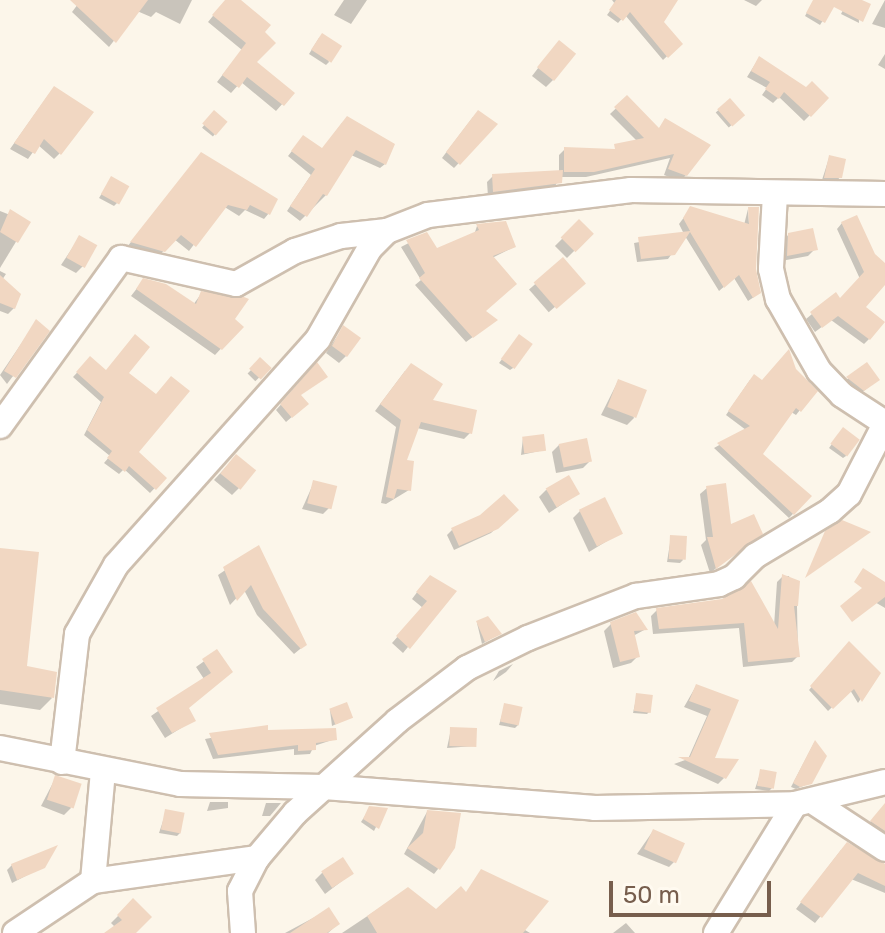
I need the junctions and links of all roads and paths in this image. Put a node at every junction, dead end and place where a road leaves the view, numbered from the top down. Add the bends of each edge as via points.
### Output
1 (775, 194) junction
2 (885, 194) edge
3 (387, 231) junction
4 (885, 424) edge
5 (0, 426) edge
6 (0, 748) edge
7 (62, 762) junction
8 (103, 771) junction
9 (885, 782) edge
10 (324, 787) junction
11 (804, 803) junction
12 (885, 849) edge
13 (257, 858) junction
14 (93, 881) junction
15 (15, 933) edge
16 (243, 933) edge
17 (716, 933) edge

1 - 2 street
1 - 3 street via 631,190 428,215
1 - 4 street via 771,269 778,299 819,371 842,395
3 - 5 street via 341,236 295,251 236,284 121,258
3 - 7 street via 370,248 318,339 116,565 77,634
4 - 10 street via 849,494 755,556 734,577 719,584 636,596 467,668
6 - 7 street
7 - 8 street
8 - 10 street via 180,784
8 - 14 street
9 - 11 street
10 - 11 street via 595,808
10 - 13 street
11 - 12 street
11 - 17 street
13 - 14 street
13 - 16 street via 240,891
14 - 15 street

